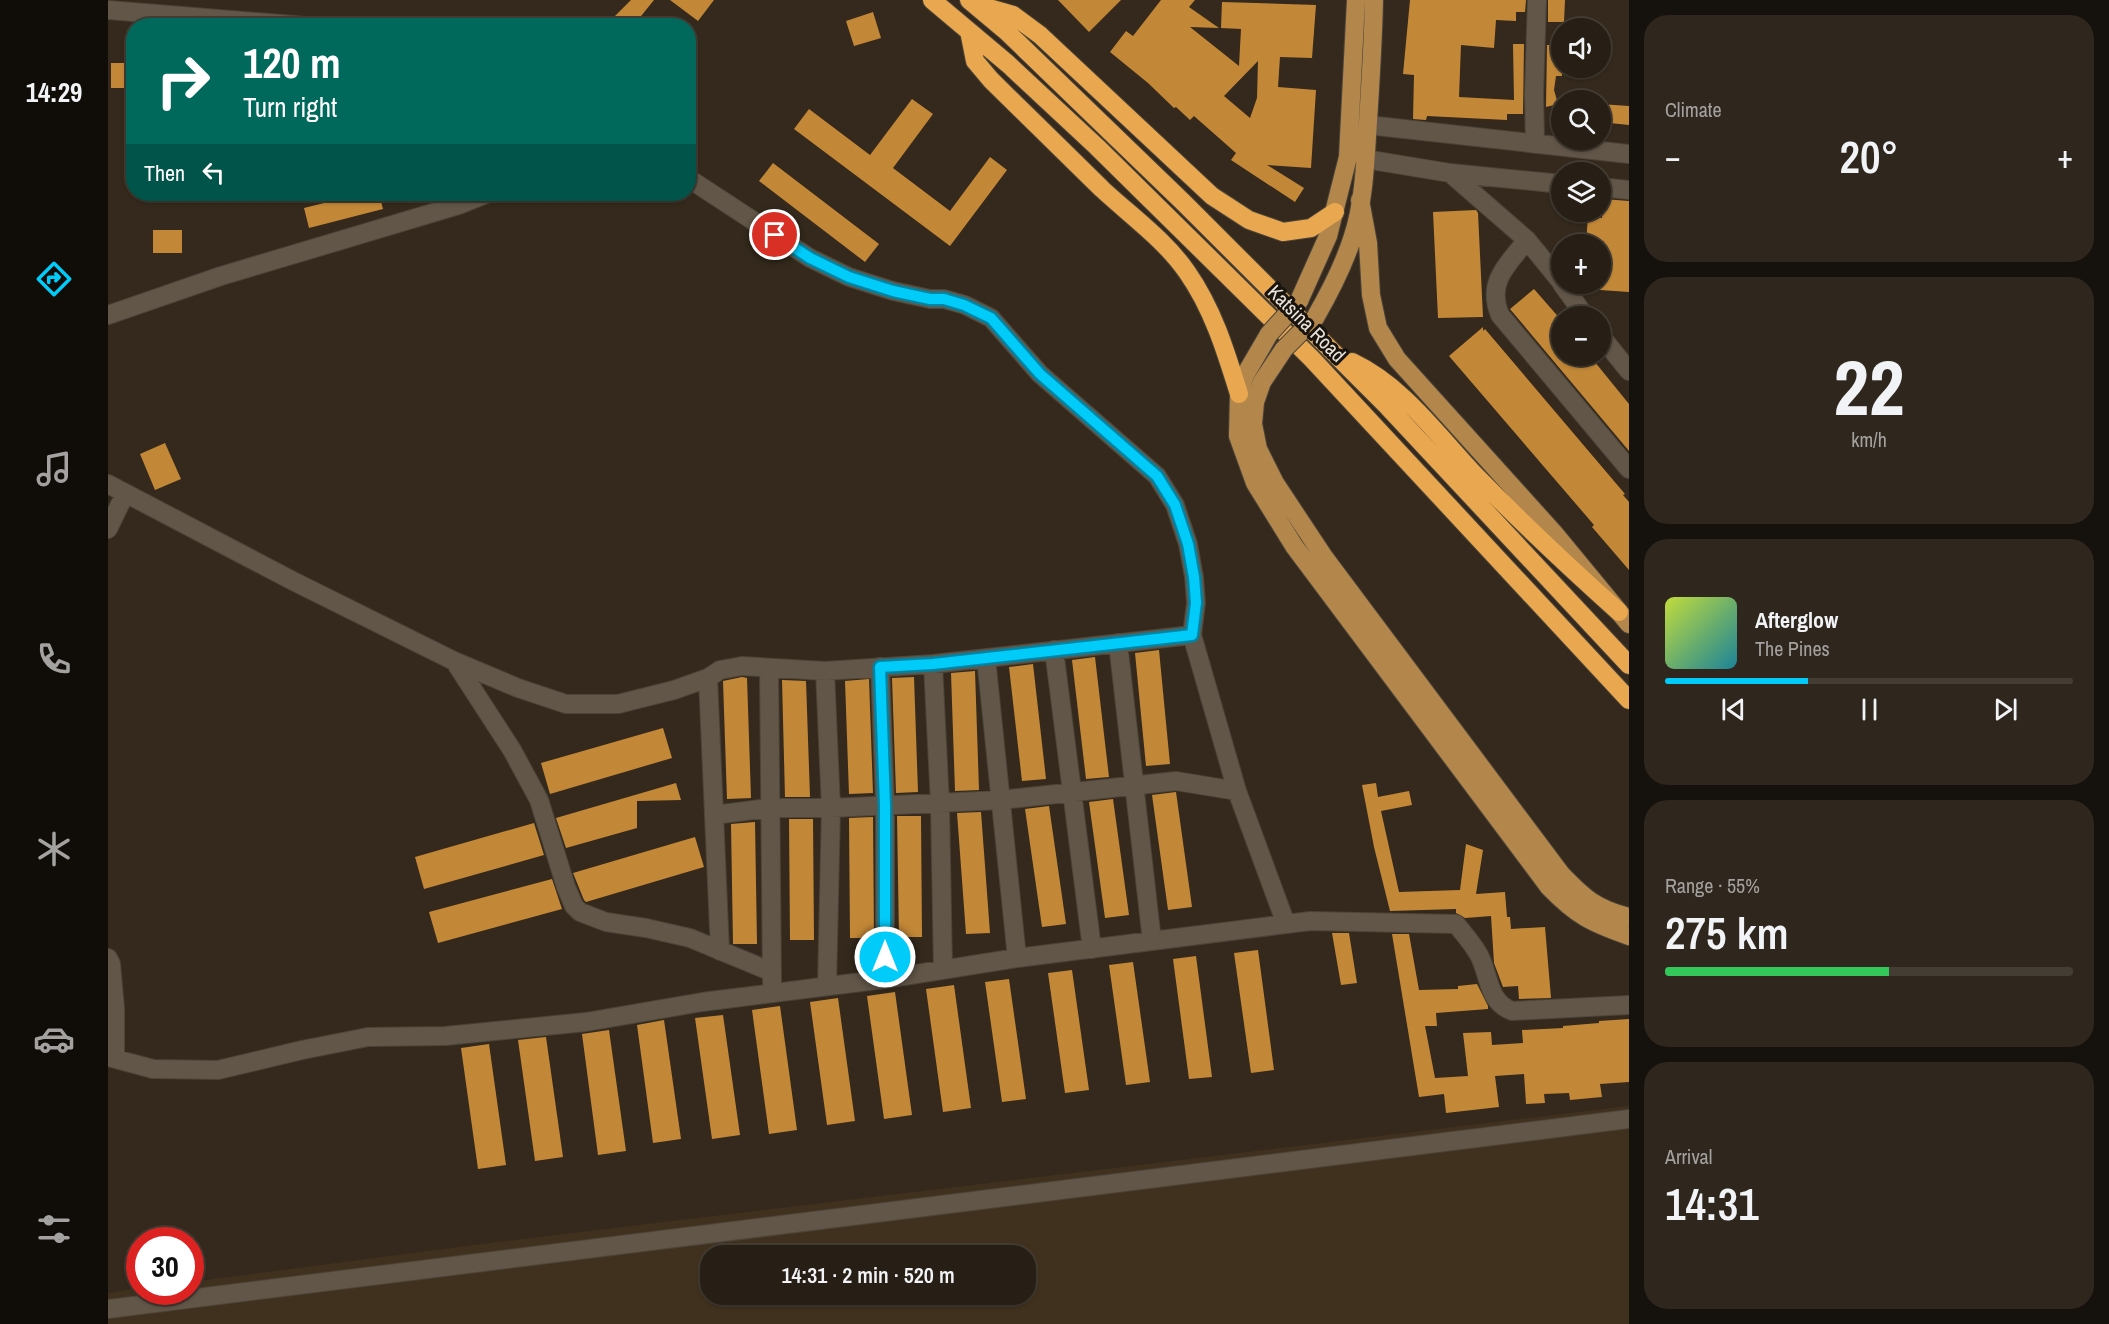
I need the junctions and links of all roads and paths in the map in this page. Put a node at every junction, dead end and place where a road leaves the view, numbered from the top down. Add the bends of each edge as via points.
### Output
1 (932, 0) edge
2 (1356, 0) edge
3 (1374, 0) edge
4 (1537, 0) edge
5 (971, 2) edge
6 (108, 10) edge
7 (206, 18) edge
8 (969, 31) junction
9 (1368, 125) junction
10 (1535, 144) junction
11 (1629, 154) edge
12 (1365, 159) junction
13 (1450, 173) junction
14 (696, 183) edge
15 (1551, 183) edge
16 (1611, 188) edge
17 (1629, 190) edge
18 (1360, 200) junction
19 (466, 201) edge
20 (1335, 212) junction
21 (1527, 240) junction
22 (1551, 269) edge
23 (108, 315) edge
24 (1611, 349) edge
25 (1337, 355) junction
26 (1629, 371) edge
27 (1239, 394) junction
28 (1629, 469) edge
29 (108, 484) edge
30 (125, 494) junction
31 (108, 529) edge
32 (1624, 618) edge
33 (1192, 635) junction
34 (1118, 643) junction
35 (1054, 650) junction
36 (986, 658) junction
37 (454, 661) junction
38 (933, 664) junction
39 (1629, 665) edge
40 (880, 667) junction
41 (769, 668) junction
42 (825, 671) junction
43 (708, 678) junction
44 (1629, 700) edge
45 (1134, 786) junction
46 (1237, 791) junction
47 (1073, 793) junction
48 (1002, 800) junction
49 (940, 804) junction
50 (885, 805) junction
51 (770, 808) junction
52 (831, 808) junction
53 (714, 814) junction
54 (1629, 917) edge
55 (1286, 924) junction
56 (1629, 936) edge
57 (1152, 940) junction
58 (1092, 949) junction
59 (720, 951) junction
60 (108, 958) edge
61 (1017, 958) junction
62 (943, 970) junction
63 (772, 972) junction
64 (885, 979) junction
65 (827, 986) junction
66 (771, 993) junction
67 (1629, 1005) edge
68 (111, 1057) edge
69 (1629, 1119) edge
70 (108, 1309) edge

1 - 8 highway, Katsina Road
2 - 20 main road via 1348,157
3 - 9 main road
4 - 10 street
5 - 20 highway via 1014,15 1040,35 1212,196 1249,220 1283,232 1311,228
5 - 25 highway, Katsina Road via 1006,31
6 - 7 street
8 - 27 highway via 975,61 991,80 1186,270 1204,300
8 - 44 highway, Katsina Road via 1097,147 1312,359
9 - 10 street
9 - 12 main road
10 - 11 street
12 - 13 street
12 - 18 main road
13 - 15 street
13 - 21 street
14 - 33 street via 810,258 849,277 893,291 944,299 991,318 1040,374 1157,476 1175,505 1188,544 1196,603
16 - 17 street
18 - 32 main road via 1378,328 1397,359 1554,533
18 - 54 main road, bridge via 1354,234 1332,289 1315,318 1284,349 1263,382 1255,402 1253,424 1258,449 1275,483 1324,557 1561,874 1584,897 1607,911
19 - 23 street
20 - 27 main road, bridge via 1299,301 1269,334 1245,375
21 - 22 street
21 - 28 street via 1496,283 1495,304 1500,315
24 - 26 street
25 - 32 highway via 1368,370 1406,401 1476,477
25 - 39 highway, Katsina Road
27 - 56 main road via 1238,436 1255,483 1294,546 1549,887 1569,908 1596,924
29 - 30 street
30 - 31 street
30 - 37 street
33 - 34 street
33 - 46 street
34 - 35 street
34 - 45 street
35 - 36 street
35 - 47 street
36 - 38 street
36 - 48 street
37 - 43 street via 566,704 618,704
37 - 59 street via 512,750 539,800 574,906 597,920 690,938
38 - 40 street
38 - 49 street
40 - 42 street
40 - 50 street
41 - 42 street
41 - 43 street via 742,666 720,670
41 - 51 street
42 - 52 street
43 - 53 street
45 - 46 street via 1176,781
45 - 47 street
45 - 57 street
46 - 55 street
47 - 48 street
47 - 58 street
48 - 49 street
48 - 61 street
49 - 50 street
49 - 62 street
50 - 52 street
50 - 64 street
51 - 52 street
51 - 53 street
51 - 63 street
52 - 65 street
53 - 59 street
55 - 57 street
55 - 67 street via 1456,924 1479,954 1491,992 1504,1008 1520,1011
57 - 58 street
58 - 61 street
59 - 63 street
60 - 68 street via 115,1009
61 - 62 street
62 - 64 street
63 - 66 street
64 - 65 street
65 - 66 street
66 - 68 street via 586,1022 445,1036 368,1037 218,1070 153,1069
69 - 70 street

